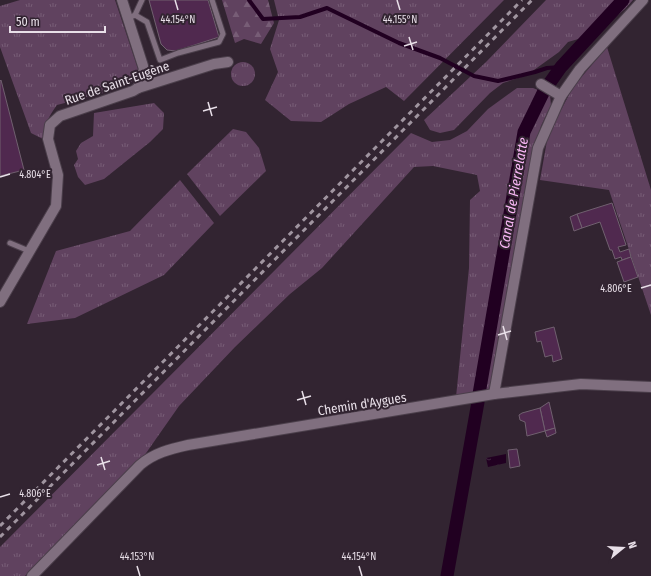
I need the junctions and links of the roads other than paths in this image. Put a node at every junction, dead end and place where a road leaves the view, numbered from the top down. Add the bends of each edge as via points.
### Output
1 (122, 0) edge
2 (142, 0) edge
3 (212, 0) edge
4 (643, 0) edge
5 (132, 17) junction
6 (228, 62) dead end
7 (540, 84) dead end
8 (138, 88) junction
9 (558, 94) junction
10 (10, 243) dead end
11 (29, 251) junction
12 (0, 302) edge
13 (651, 387) edge
14 (494, 394) junction
15 (32, 576) edge

1 - 5 street
2 - 5 lane
3 - 5 lane via 222,34 219,42 160,60 147,22
4 - 9 street
5 - 8 street via 144,69
6 - 8 street, Rue de Saint-Eugène
7 - 9 street
8 - 11 street, Rue de Saint-Eugène via 133,92 60,116 50,125 48,139 58,175 56,206
9 - 14 street via 538,148
10 - 11 lane
11 - 12 street
13 - 14 street, Chemin d'Aygues via 581,384
14 - 15 street, Chemin d'Aygues via 188,445 161,452 132,472

